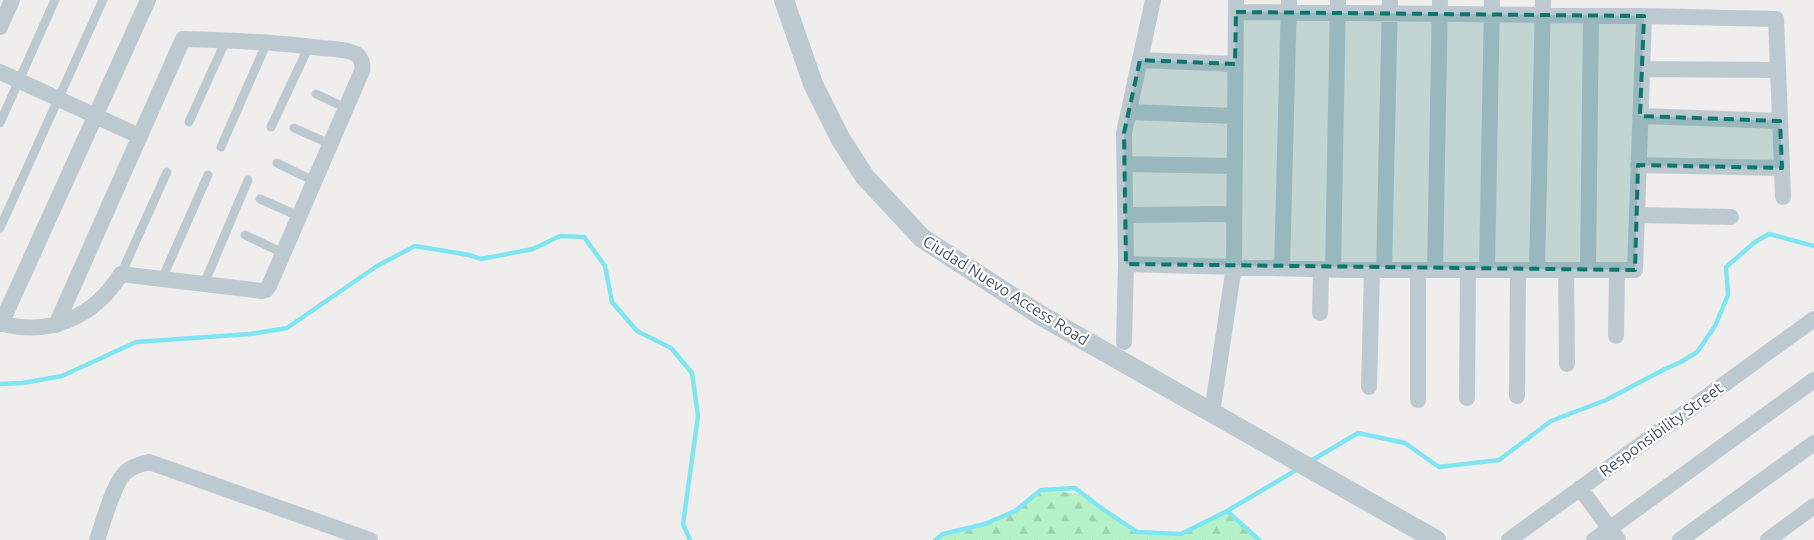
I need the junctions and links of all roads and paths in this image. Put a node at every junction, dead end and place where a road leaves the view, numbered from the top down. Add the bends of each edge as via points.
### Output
1 (12, 0) edge
2 (55, 0) edge
3 (102, 0) edge
4 (148, 0) edge
5 (784, 0) edge
6 (1153, 0) edge
7 (1236, 6) edge
8 (1288, 6) edge
9 (1338, 7) edge
10 (1389, 7) edge
11 (1439, 7) edge
12 (1491, 7) edge
13 (1542, 8) edge
14 (1591, 16) junction
15 (1644, 16) junction
16 (0, 27) edge
17 (226, 40) junction
18 (267, 42) junction
19 (309, 46) junction
20 (1140, 60) junction
21 (1235, 64) junction
22 (1642, 69) junction
23 (1778, 70) junction
24 (0, 72) edge
25 (19, 81) junction
26 (316, 94) dead end
27 (58, 99) junction
28 (346, 108) junction
29 (1129, 112) junction
30 (96, 116) junction
31 (1235, 116) junction
32 (1640, 116) junction
33 (1780, 121) junction
34 (188, 122) dead end
35 (0, 123) edge
36 (271, 126) dead end
37 (294, 128) dead end
38 (140, 136) junction
39 (330, 144) junction
40 (220, 147) dead end
41 (277, 163) dead end
42 (1125, 164) junction
43 (1638, 165) junction
44 (1234, 166) junction
45 (1782, 168) junction
46 (167, 172) dead end
47 (208, 175) dead end
48 (248, 180) dead end
49 (314, 181) junction
50 (1783, 197) dead end
51 (260, 199) dead end
52 (1234, 214) junction
53 (1126, 215) junction
54 (1636, 215) junction
55 (299, 216) junction
56 (1731, 217) dead end
57 (0, 228) edge
58 (245, 236) dead end
59 (283, 253) junction
60 (1126, 264) junction
61 (1234, 266) junction
62 (1282, 268) junction
63 (1327, 269) junction
64 (1378, 270) junction
65 (1427, 270) junction
66 (1468, 270) junction
67 (1487, 270) junction
68 (1518, 270) junction
69 (1538, 270) junction
70 (1566, 270) junction
71 (1588, 270) junction
72 (1617, 270) junction
73 (121, 274) junction
74 (162, 279) junction
75 (204, 284) junction
76 (1320, 313) dead end
77 (1814, 319) edge
78 (1, 323) edge
79 (56, 325) junction
80 (1616, 336) dead end
81 (1124, 342) dead end
82 (1567, 364) dead end
83 (1814, 380) edge
84 (1368, 387) dead end
85 (1518, 396) dead end
86 (1466, 398) dead end
87 (1418, 400) dead end
88 (1220, 417) junction
89 (1814, 443) edge
90 (1580, 488) junction
91 (1814, 506) edge
92 (1614, 534) edge
93 (97, 540) edge
94 (370, 540) edge
95 (1436, 540) edge
96 (1509, 540) edge
97 (1594, 540) edge
98 (1680, 540) edge
99 (1768, 540) edge

1 - 16 street
2 - 25 lane
3 - 27 lane
4 - 30 street
5 - 88 street, Ciudad Nuevo Access Road via 812,84 840,138 864,177 922,238 1040,315
6 - 20 street
7 - 8 street
7 - 21 street
8 - 9 street
8 - 62 street
9 - 10 street
9 - 63 street
10 - 11 street
10 - 64 street
11 - 12 street
11 - 65 street
12 - 13 street
12 - 67 street
13 - 14 street
13 - 69 street
14 - 15 street
14 - 71 street
15 - 22 street
15 - 23 street via 1776,19
17 - 18 street
17 - 34 lane
17 - 38 street via 183,39
18 - 19 street
18 - 40 lane
19 - 28 street via 346,51 359,57 362,71
19 - 36 lane
20 - 21 street
20 - 29 street
21 - 31 street
22 - 23 street
22 - 32 street
23 - 33 street
24 - 25 street
25 - 27 street
25 - 35 lane
26 - 28 lane
27 - 30 street
27 - 57 lane
28 - 39 street
29 - 31 street
29 - 42 street via 1124,133
30 - 38 street
30 - 78 street
31 - 44 street
32 - 33 street
32 - 43 street
33 - 45 street
37 - 39 lane
38 - 79 street
39 - 49 street
41 - 49 lane
42 - 44 street
42 - 53 street
43 - 45 street
43 - 54 street
44 - 52 street
45 - 50 street
46 - 73 lane
47 - 74 lane
48 - 75 lane
49 - 55 street
51 - 55 lane
52 - 53 street
52 - 61 street
53 - 60 street
54 - 56 street
54 - 72 street via 1635,270
55 - 59 street
58 - 59 lane
59 - 75 street via 266,290
60 - 61 street
60 - 81 street
61 - 62 street
61 - 88 street
62 - 63 street
63 - 64 street
63 - 76 street
64 - 65 street
64 - 84 street
65 - 66 street
65 - 87 street
66 - 67 street
66 - 86 street
67 - 68 street
68 - 69 street
68 - 85 street
69 - 70 street
70 - 71 street
70 - 82 street
71 - 72 street
72 - 80 street
73 - 74 street
73 - 79 street via 112,289 90,310
74 - 75 street
77 - 90 street, Responsibility Street
78 - 79 street via 31,328
83 - 92 street
88 - 95 street, Ciudad Nuevo Access Road
89 - 98 street
90 - 92 street
90 - 96 street, Responsibility Street
91 - 99 street
92 - 97 street
93 - 94 street via 117,484 125,472 149,462

